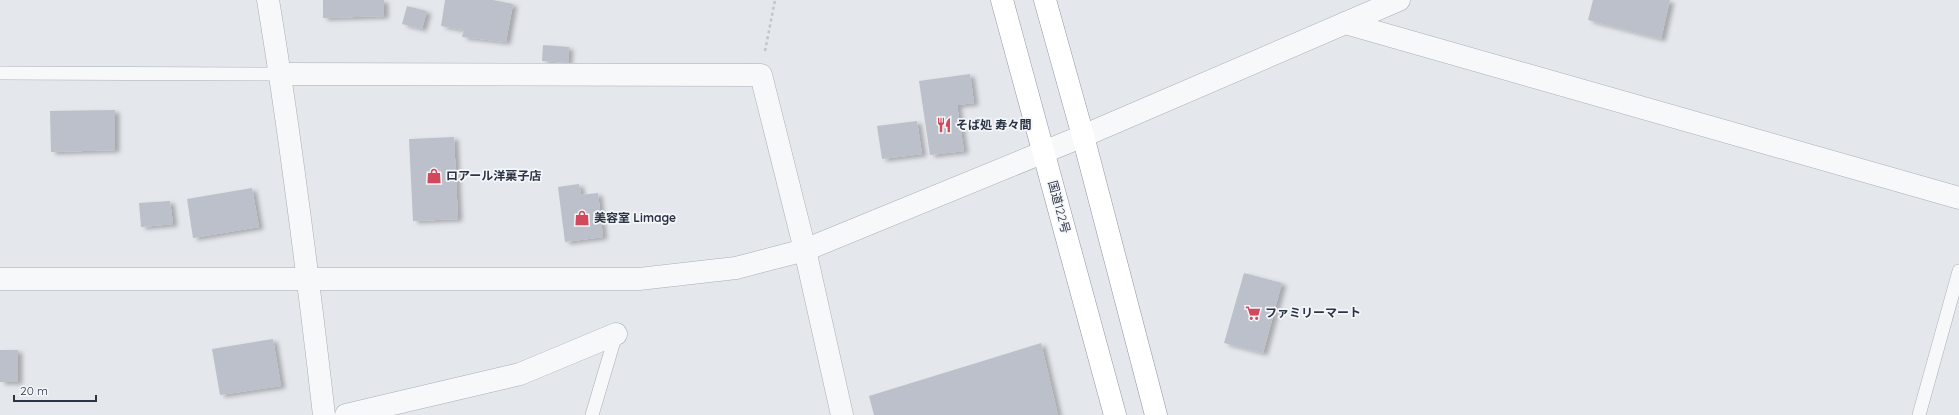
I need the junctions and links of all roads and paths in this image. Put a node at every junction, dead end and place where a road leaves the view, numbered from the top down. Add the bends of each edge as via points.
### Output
1 (268, 0) edge
2 (775, 0) edge
3 (1002, 0) edge
4 (1045, 0) edge
5 (1399, 0) edge
6 (1345, 23) junction
7 (0, 73) edge
8 (280, 74) junction
9 (761, 75) junction
10 (1083, 136) junction
11 (1044, 151) junction
12 (1959, 198) edge
13 (805, 250) junction
14 (1959, 271) edge
15 (308, 278) junction
16 (0, 279) edge
17 (616, 334) joint
18 (324, 415) edge
19 (346, 415) edge
20 (592, 415) edge
21 (842, 415) edge
22 (1115, 415) edge
23 (1156, 415) edge
24 (1919, 415) edge

1 - 8 street
2 - 9 path
3 - 11 highway, 国道122号
4 - 10 highway
5 - 6 street
6 - 10 street
6 - 12 street
7 - 8 lane
8 - 9 street
8 - 15 street
9 - 13 street
10 - 11 street
10 - 23 highway
11 - 13 street
11 - 22 highway, 国道122号
13 - 15 street via 736,268 639,279
13 - 21 street
14 - 24 lane
15 - 16 street
15 - 18 street
17 - 19 street via 520,374
17 - 20 lane

